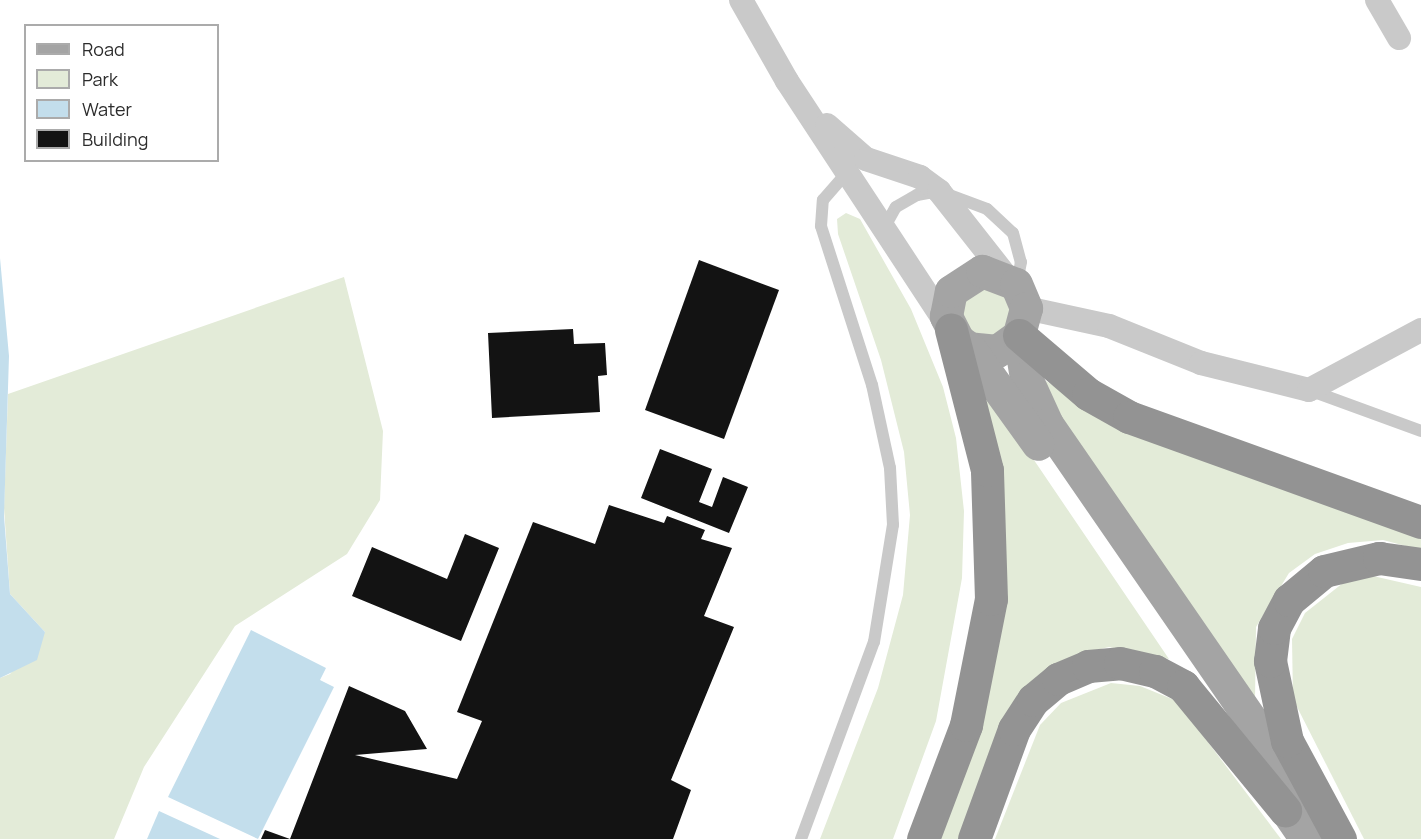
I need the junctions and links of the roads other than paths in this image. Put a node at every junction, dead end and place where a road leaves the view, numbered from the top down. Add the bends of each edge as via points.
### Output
1 (741, 0) edge
2 (1377, 0) edge
3 (1400, 38) dead end
4 (787, 81) junction
5 (866, 159) junction
6 (846, 172) junction
7 (939, 191) junction
8 (884, 230) junction
9 (1017, 301) junction
10 (1421, 330) edge
11 (960, 339) junction
12 (1309, 390) junction
13 (1421, 431) edge
14 (1421, 522) edge
15 (1421, 564) edge
16 (1285, 810) junction
17 (801, 839) edge
18 (923, 839) edge
19 (974, 839) edge
20 (1306, 839) edge
21 (1334, 839) edge
22 (1340, 839) edge

1 - 4 street
2 - 3 street
4 - 5 street via 840,140
4 - 6 street
5 - 6 lane
5 - 7 street via 920,177
6 - 8 street
6 - 17 lane via 824,200 821,226 872,385 890,468 893,525 874,642
7 - 8 lane via 905,200
7 - 9 street
7 - 9 lane via 1005,221 1021,262
8 - 11 street
9 - 11 main road via 997,351
9 - 11 main road via 982,271 959,281 946,303
9 - 12 street via 1109,326 1201,363
9 - 14 highway via 1088,394 1130,417
9 - 21 main road via 1026,378 1047,424
10 - 12 street
11 - 16 main road
11 - 18 highway via 987,470 991,599 966,725
12 - 13 lane
15 - 22 highway via 1379,558 1324,571 1288,600 1274,628 1270,661 1287,741
16 - 19 highway via 1184,686 1155,671 1120,663 1089,666 1058,679 1033,700 1014,729
16 - 20 main road

